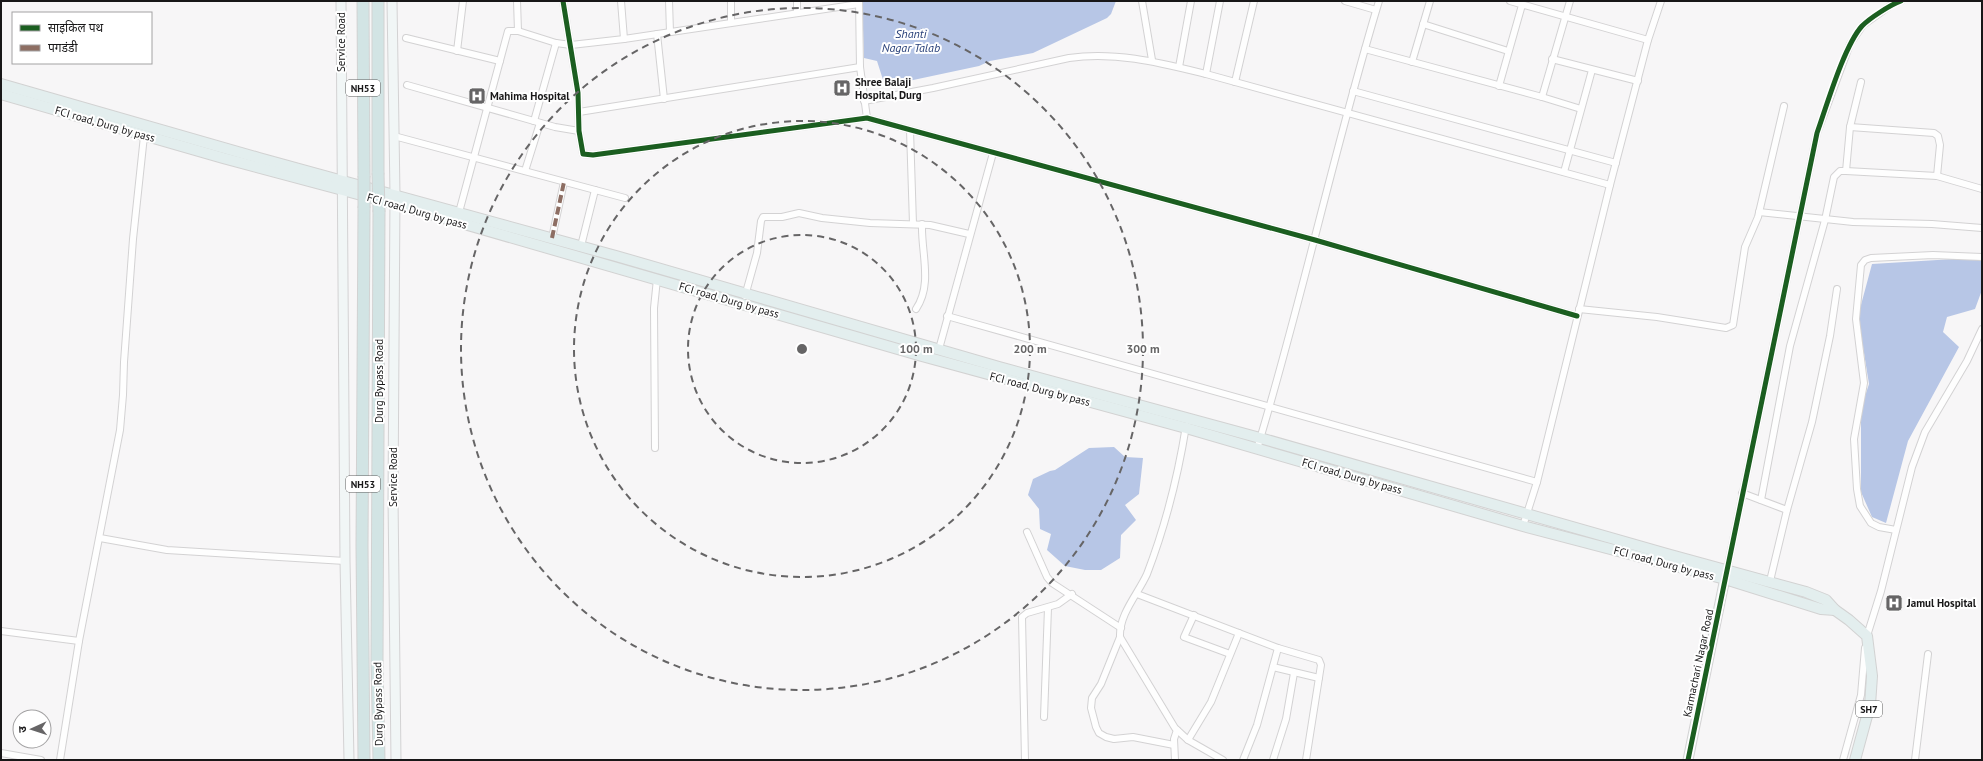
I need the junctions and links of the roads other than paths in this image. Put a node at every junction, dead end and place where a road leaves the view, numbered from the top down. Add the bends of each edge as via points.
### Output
1 (341, 1) edge
2 (363, 1) edge
3 (378, 1) edge
4 (392, 1) edge
5 (463, 1) edge
6 (517, 1) edge
7 (563, 1) edge
8 (621, 1) edge
9 (669, 1) edge
10 (731, 1) edge
11 (797, 1) edge
12 (1142, 1) edge
13 (1191, 1) edge
14 (1220, 1) edge
15 (1254, 1) edge
16 (1345, 1) edge
17 (1379, 1) edge
18 (1430, 1) edge
19 (1510, 1) edge
20 (1570, 1) edge
21 (1661, 1) edge
22 (1901, 1) edge
23 (859, 2) edge
24 (1522, 5) junction
25 (1376, 10) junction
26 (798, 12) junction
27 (1565, 17) junction
28 (731, 22) junction
29 (1423, 24) junction
30 (518, 31) junction
31 (670, 32) junction
32 (657, 34) junction
33 (406, 38) dead end
34 (624, 39) junction
35 (1648, 40) junction
36 (556, 43) junction
37 (571, 45) junction
38 (1364, 49) junction
39 (457, 51) junction
40 (1508, 51) junction
41 (1552, 59) junction
42 (1152, 60) junction
43 (500, 61) junction
44 (1412, 62) junction
45 (860, 67) junction
46 (1178, 67) junction
47 (1592, 70) junction
48 (1206, 74) junction
49 (1638, 81) junction
50 (1235, 82) junction
51 (1861, 82) dead end
52 (1, 84) edge
53 (407, 85) dead end
54 (1499, 86) junction
55 (1353, 91) junction
56 (1, 94) edge
57 (1542, 97) junction
58 (664, 99) junction
59 (864, 101) junction
60 (1784, 106) dead end
61 (488, 108) junction
62 (1581, 109) junction
63 (579, 112) junction
64 (1346, 113) junction
65 (867, 118) junction
66 (537, 122) junction
67 (1850, 127) junction
68 (910, 130) junction
69 (578, 131) junction
70 (144, 136) junction
71 (394, 136) junction
72 (186, 142) junction
73 (1570, 151) junction
74 (224, 153) junction
75 (992, 153) junction
76 (474, 157) junction
77 (1616, 163) junction
78 (525, 171) junction
79 (1564, 172) junction
80 (1846, 172) junction
81 (1937, 176) junction
82 (342, 180) junction
83 (564, 182) junction
84 (1610, 185) junction
85 (1982, 189) edge
86 (343, 190) junction
87 (595, 190) junction
88 (625, 198) dead end
89 (395, 199) junction
90 (459, 212) junction
91 (1759, 212) junction
92 (1798, 218) junction
93 (1825, 220) junction
94 (456, 222) junction
95 (913, 224) junction
96 (922, 224) junction
97 (1982, 228) edge
98 (969, 234) junction
99 (552, 238) junction
100 (1315, 240) junction
101 (580, 246) junction
102 (1982, 257) edge
103 (657, 279) junction
104 (1837, 289) dead end
105 (744, 298) junction
106 (916, 309) dead end
107 (1578, 312) junction
108 (947, 316) junction
109 (1982, 330) edge
110 (939, 349) junction
111 (1270, 407) junction
112 (1186, 423) junction
113 (1260, 438) junction
114 (655, 448) dead end
115 (1257, 449) junction
116 (1537, 482) junction
117 (1742, 493) junction
118 (1761, 500) junction
119 (1787, 510) junction
120 (1527, 514) junction
121 (1523, 526) junction
122 (1896, 530) junction
123 (1026, 532) dead end
124 (100, 538) junction
125 (345, 561) junction
126 (1726, 574) junction
127 (1770, 581) junction
128 (1072, 594) junction
129 (1137, 594) junction
130 (1048, 608) junction
131 (1835, 610) junction
132 (1194, 615) junction
133 (1121, 628) junction
134 (1, 631) edge
135 (1239, 633) junction
136 (1867, 636) junction
137 (1120, 637) junction
138 (80, 641) junction
139 (1278, 648) junction
140 (1230, 654) junction
141 (1928, 654) dead end
142 (1272, 667) junction
143 (1294, 673) junction
144 (1319, 678) junction
145 (1044, 717) dead end
146 (1177, 730) junction
147 (1188, 740) junction
148 (1174, 745) junction
149 (1, 753) edge
150 (41, 760) edge
151 (60, 760) edge
152 (349, 760) edge
153 (364, 760) edge
154 (379, 760) edge
155 (396, 760) edge
156 (1025, 760) edge
157 (1175, 760) edge
158 (1222, 760) edge
159 (1243, 760) edge
160 (1273, 760) edge
161 (1306, 760) edge
162 (1688, 760) edge
163 (1843, 760) edge
164 (1855, 760) edge
165 (1916, 760) edge

1 - 82 street, Service Road
2 - 153 highway, Durg Bypass Road / NH53, bridge
3 - 154 highway, Durg Bypass Road / NH53, bridge
4 - 71 street, Service Road
5 - 39 street
6 - 30 street
7 - 37 street
8 - 34 street
9 - 31 street
10 - 28 street
11 - 26 street
12 - 42 street
13 - 46 street
14 - 48 street
15 - 50 street
16 - 25 street
17 - 25 street
18 - 29 street
19 - 24 street
20 - 27 street
21 - 35 street
22 - 92 street via 1862,25 1850,44 1817,133
23 - 26 street
23 - 45 street
24 - 27 street
24 - 40 street
25 - 38 street
26 - 28 street
27 - 35 street
27 - 41 street
28 - 31 street
29 - 40 street
29 - 44 street
30 - 36 street
30 - 43 street via 508,30
31 - 32 street
32 - 34 street
32 - 58 street
33 - 39 street
34 - 37 street
35 - 49 street
36 - 37 street
36 - 66 street
37 - 63 street
38 - 44 street
38 - 55 street
39 - 43 street
40 - 54 street
41 - 47 street
41 - 57 street
42 - 46 street
42 - 59 street via 1089,55
43 - 61 street
44 - 54 street
45 - 58 street
45 - 59 street
46 - 48 street
47 - 49 street
47 - 62 street
48 - 50 street
49 - 77 street
50 - 64 street
51 - 67 street
52 - 72 main road, FCI road, Durg by pass
53 - 61 street
54 - 57 street
55 - 64 street
55 - 73 street
56 - 70 main road, FCI road, Durg by pass
57 - 62 street
58 - 63 street
59 - 65 street
60 - 91 street
61 - 66 street
61 - 76 street
62 - 73 street
63 - 69 street
64 - 79 street
64 - 100 street
65 - 68 street
65 - 69 street via 587,155 581,151
66 - 69 street
66 - 78 street
67 - 80 street
67 - 81 street via 1934,133 1940,138
68 - 75 street
68 - 95 street
70 - 72 main road, FCI road, Durg by pass
70 - 124 street via 124,362 124,395
71 - 76 street
71 - 89 street, Service Road
72 - 74 main road, FCI road, Durg by pass
73 - 77 street
73 - 79 street
74 - 82 main road, FCI road, Durg by pass
74 - 86 main road, FCI road, Durg by pass
75 - 98 street
75 - 100 street
76 - 78 street
76 - 90 street
77 - 84 street
78 - 83 street
79 - 84 street
80 - 81 street
80 - 93 street via 1840,172 1834,177
81 - 85 street
82 - 86 street, Service Road
82 - 89 main road, FCI road, Durg by pass
83 - 87 street
83 - 99 street
84 - 107 street
86 - 89 main road, FCI road, Durg by pass
86 - 125 street, Service Road
87 - 88 street
87 - 101 street
89 - 90 main road, FCI road, Durg by pass
89 - 94 main road, FCI road, Durg by pass
89 - 155 street, Service Road via 392,498
90 - 94 street
90 - 99 main road, FCI road, Durg by pass
91 - 92 street
91 - 107 street via 1745,246 1734,322 1730,328 1657,317
92 - 93 street
92 - 117 street
93 - 97 street
93 - 118 street via 1790,346
94 - 103 main road, FCI road, Durg by pass
95 - 96 street
95 - 105 street via 870,223 799,213 782,217 763,217 758,253
96 - 98 street
96 - 106 street via 925,288
98 - 108 street
99 - 101 main road, FCI road, Durg by pass
100 - 107 street
100 - 111 street
101 - 105 main road, FCI road, Durg by pass
102 - 122 street via 1933,255 1871,258 1861,265 1856,319 1864,383 1855,423 1857,489 1860,506 1871,523
103 - 105 main road, FCI road, Durg by pass
103 - 114 street via 654,316
104 - 119 street via 1812,422
105 - 110 main road, FCI road, Durg by pass
105 - 112 main road, FCI road, Durg by pass via 971,370
107 - 116 street
108 - 110 street
108 - 111 street
109 - 122 street via 1967,361 1925,432 1912,467
110 - 112 main road, FCI road, Durg by pass
111 - 113 street
111 - 116 street
112 - 113 main road, FCI road, Durg by pass
112 - 115 main road, FCI road, Durg by pass
112 - 129 street via 1164,522
113 - 115 street
113 - 120 main road, FCI road, Durg by pass
115 - 121 main road, FCI road, Durg by pass
116 - 120 street
117 - 118 street
117 - 126 street
118 - 119 street
119 - 127 street
120 - 121 street
120 - 126 main road, FCI road, Durg by pass
121 - 126 main road, FCI road, Durg by pass
122 - 136 street via 1882,591
123 - 128 street via 1046,577
124 - 125 street via 167,550
124 - 138 street via 94,558
125 - 152 street, Service Road
126 - 127 main road, FCI road, Durg by pass
126 - 131 main road, FCI road, Durg by pass via 1822,609
126 - 162 street, Karmachari Nagar Road
127 - 131 main road, FCI road, Durg by pass via 1826,600
128 - 130 street
128 - 133 street
129 - 132 street
129 - 133 street via 1129,606
130 - 145 street
130 - 156 street via 1024,614 1021,621
131 - 136 main road
132 - 135 street
132 - 140 street via 1184,632 1184,637
133 - 137 street
134 - 138 street
135 - 139 street
135 - 140 street
136 - 163 street via 1860,695
136 - 164 main road, SH7 via 1872,676 1870,705
137 - 146 street via 1154,691 1167,718
137 - 148 street via 1101,684 1092,698 1091,708 1099,733 1110,738 1133,737
138 - 151 street
139 - 142 street
139 - 144 street via 1319,660
140 - 147 street via 1210,702
141 - 165 street
142 - 143 street
142 - 159 street via 1252,738
143 - 144 street
143 - 160 street via 1286,718
144 - 161 street
146 - 147 street
146 - 148 street
147 - 158 street
148 - 157 street
149 - 150 street

